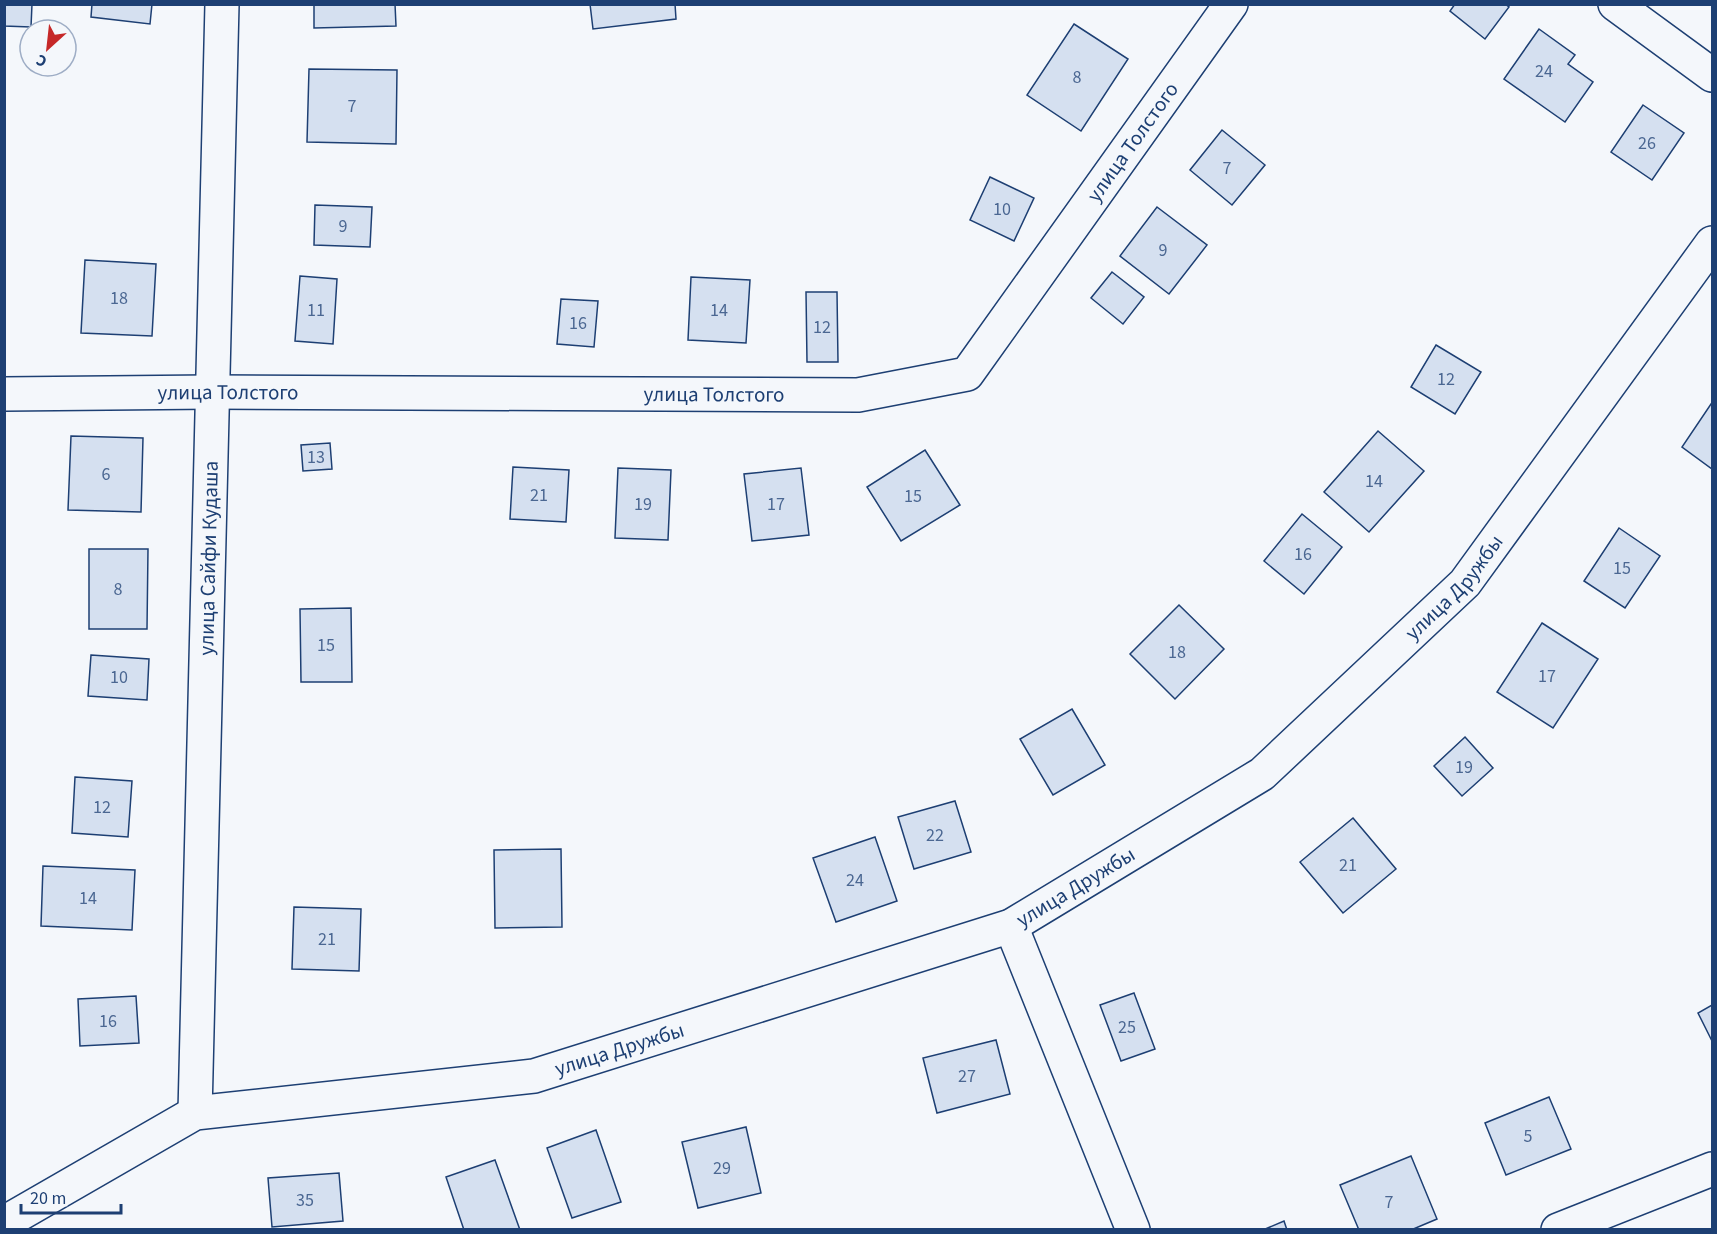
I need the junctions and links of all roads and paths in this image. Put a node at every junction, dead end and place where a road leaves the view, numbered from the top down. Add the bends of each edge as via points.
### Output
1 (222, 4) edge
2 (1231, 4) edge
3 (1616, 4) edge
4 (1713, 75) edge
5 (1713, 243) edge
6 (212, 392) junction
7 (4, 394) edge
8 (1011, 926) junction
9 (195, 1113) junction
10 (1713, 1169) edge
11 (4, 1223) edge
12 (1133, 1230) edge
13 (1558, 1230) edge

1 - 6 street, улица Сайфи Кудаша
2 - 6 street, улица Толстого via 967,374 858,395
3 - 4 street
5 - 8 street, улица Дружбы via 1465,583 1262,774
6 - 7 street, улица Толстого
6 - 9 street, улица Сайфи Кудаша
8 - 9 street, улица Дружбы via 534,1076
8 - 12 street
9 - 11 street
10 - 13 street

